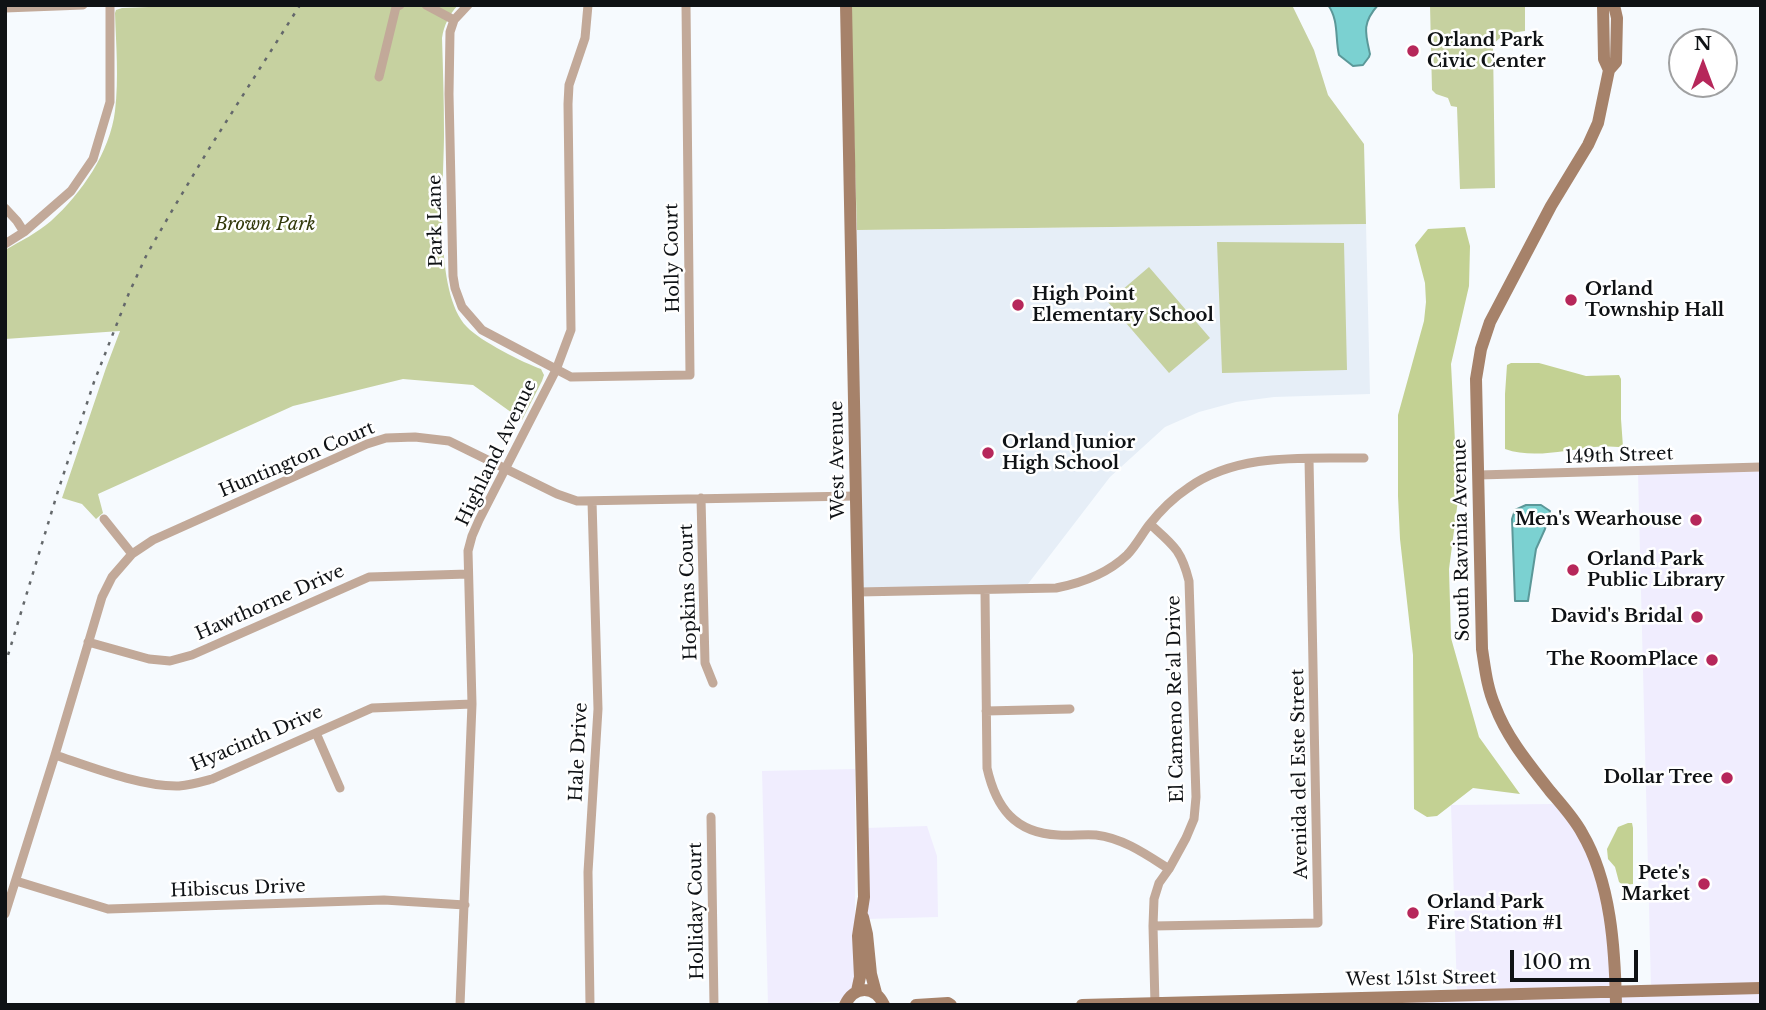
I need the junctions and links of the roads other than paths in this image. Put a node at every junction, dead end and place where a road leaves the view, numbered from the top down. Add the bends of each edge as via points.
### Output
1 (83, 5) edge
2 (110, 5) edge
3 (400, 5) edge
4 (425, 5) edge
5 (468, 5) edge
6 (588, 5) edge
7 (686, 5) edge
8 (846, 5) edge
9 (1603, 5) edge
10 (1614, 5) edge
11 (6, 7) edge
12 (454, 20) junction
13 (1609, 70) junction
14 (379, 77) dead end
15 (5, 208) edge
16 (24, 232) junction
17 (5, 244) edge
18 (556, 370) junction
19 (1364, 458) dead end
20 (1309, 459) junction
21 (1761, 467) edge
22 (505, 469) junction
23 (1479, 475) junction
24 (856, 496) junction
25 (701, 498) junction
26 (592, 501) junction
27 (104, 519) dead end
28 (1150, 524) junction
29 (132, 554) junction
30 (468, 574) junction
31 (985, 591) junction
32 (858, 592) junction
33 (88, 642) junction
34 (713, 683) dead end
35 (472, 704) junction
36 (1070, 709) dead end
37 (986, 710) junction
38 (316, 733) junction
39 (55, 755) junction
40 (340, 788) dead end
41 (711, 817) dead end
42 (1169, 869) junction
43 (16, 881) junction
44 (465, 905) junction
45 (862, 913) junction
46 (5, 914) edge
47 (1153, 926) junction
48 (1761, 988) edge
49 (857, 991) junction
50 (1616, 998) edge
51 (884, 1001) edge
52 (1335, 1002) edge
53 (843, 1003) edge
54 (1155, 1004) edge
55 (460, 1005) edge
56 (590, 1005) edge
57 (713, 1005) edge
58 (916, 1005) edge
59 (951, 1005) edge
60 (1082, 1005) edge

1 - 11 street
2 - 16 street via 110,102 93,159 71,191
3 - 14 street
4 - 12 street
5 - 12 street
6 - 18 street, Highland Avenue via 585,38 569,85 571,330
7 - 18 street, Holly Court via 690,375 571,377
8 - 24 street, West Avenue
9 - 13 street, South Ravinia Avenue via 1604,59
10 - 13 street, South Ravinia Avenue via 1616,62
12 - 18 street, Park Lane via 449,94 455,288 462,307 482,330
13 - 23 street, South Ravinia Avenue via 1598,123 1588,145 1551,206 1484,340 1476,379
15 - 16 street
16 - 17 street
18 - 22 street, Highland Avenue
19 - 20 street
20 - 28 street via 1275,460 1215,472 1168,503
20 - 47 street, Avenida del Este Street via 1318,923
21 - 23 street, 149th Street
22 - 26 street, Huntington Court via 567,499
22 - 29 street, Huntington Court via 449,441 386,438
22 - 30 street, Highland Avenue via 472,536
23 - 50 street, South Ravinia Avenue via 1486,677 1502,723 1582,833 1598,871 1611,920
24 - 25 street, Huntington Court
24 - 32 street, West Avenue
25 - 26 street, Huntington Court
25 - 34 street, Hopkins Court via 705,663
26 - 56 street, Hale Drive via 598,709 588,872
27 - 29 street
28 - 31 street via 1128,554 1079,584
28 - 42 street, El Cameno Re'al Drive via 1176,548 1189,581 1196,797 1194,819
29 - 33 street, Huntington Court via 112,577
30 - 33 street, Hawthorne Drive via 369,577 170,661
30 - 35 street, Highland Avenue
31 - 32 street
31 - 37 street
32 - 45 street, West Avenue
33 - 39 street, Huntington Court
35 - 38 street, Hyacinth Drive via 372,708
35 - 44 street, Highland Avenue
36 - 37 street
37 - 42 street via 987,768 997,800 1008,814 1025,828 1041,833 1116,840
38 - 39 street, Hyacinth Drive via 212,779 180,786 155,784
38 - 40 street
39 - 43 street, Huntington Court
41 - 57 street, Holliday Court
42 - 47 street, El Cameno Re'al Drive via 1154,899
43 - 44 street, Hibiscus Drive via 108,909 384,900
43 - 46 street, Huntington Court
44 - 55 street, Highland Avenue
45 - 49 street, West Avenue
45 - 51 street, West Avenue via 871,974
47 - 54 street, El Cameno Re'al Drive
48 - 50 street, West 151st Street
49 - 51 street
49 - 53 street
50 - 52 street, West 151st Street
52 - 54 street, West 151st Street
54 - 60 street, West 151st Street
58 - 59 street

